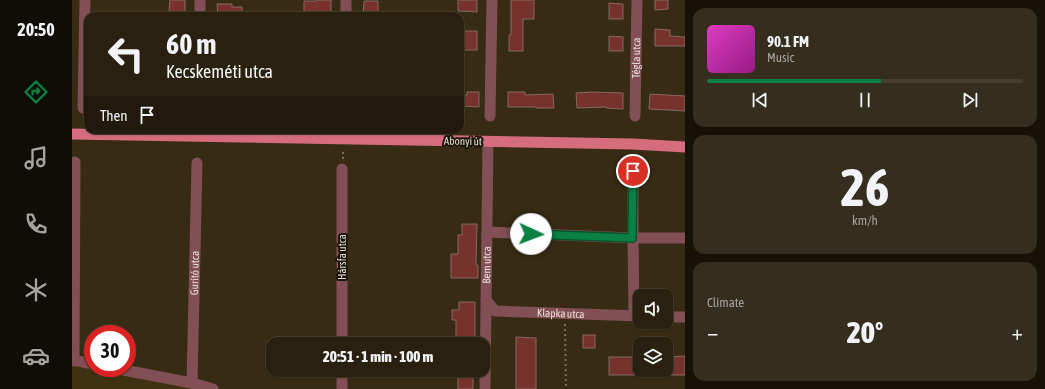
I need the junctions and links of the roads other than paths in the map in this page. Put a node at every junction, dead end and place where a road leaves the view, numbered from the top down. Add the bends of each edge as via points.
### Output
1 (84, 0) edge
2 (200, 0) edge
3 (346, 0) edge
4 (492, 0) edge
5 (637, 0) edge
6 (200, 12) edge
7 (346, 12) edge
8 (83, 108) dead end
9 (490, 116) dead end
10 (635, 116) dead end
11 (72, 134) edge
12 (488, 142) junction
13 (685, 147) edge
14 (75, 162) dead end
15 (197, 163) dead end
16 (342, 169) dead end
17 (633, 171) dead end
18 (487, 232) junction
19 (632, 238) junction
20 (685, 238) edge
21 (635, 289) edge
22 (486, 300) junction
23 (633, 316) edge
24 (673, 317) edge
25 (685, 317) edge
26 (342, 337) edge
27 (73, 360) edge
28 (84, 362) edge
29 (136, 372) edge
30 (342, 377) edge
31 (192, 383) junction
32 (213, 389) edge
33 (342, 389) edge
34 (485, 389) edge

1 - 8 street
2 - 6 street
3 - 7 street
4 - 9 street
5 - 10 street, Tégla utca
11 - 12 main road, Abonyi út
12 - 13 main road, Abonyi út
12 - 18 street, Bem utca
14 - 27 street
15 - 31 street, Gurító utca
16 - 26 street, Hársfa utca
17 - 19 street
18 - 19 street
18 - 22 street, Bem utca
19 - 20 street
19 - 21 street
22 - 23 street, Klapka utca via 495,311
22 - 34 street, Bem utca
24 - 25 street
27 - 28 street
29 - 31 street
30 - 33 street
31 - 32 street

